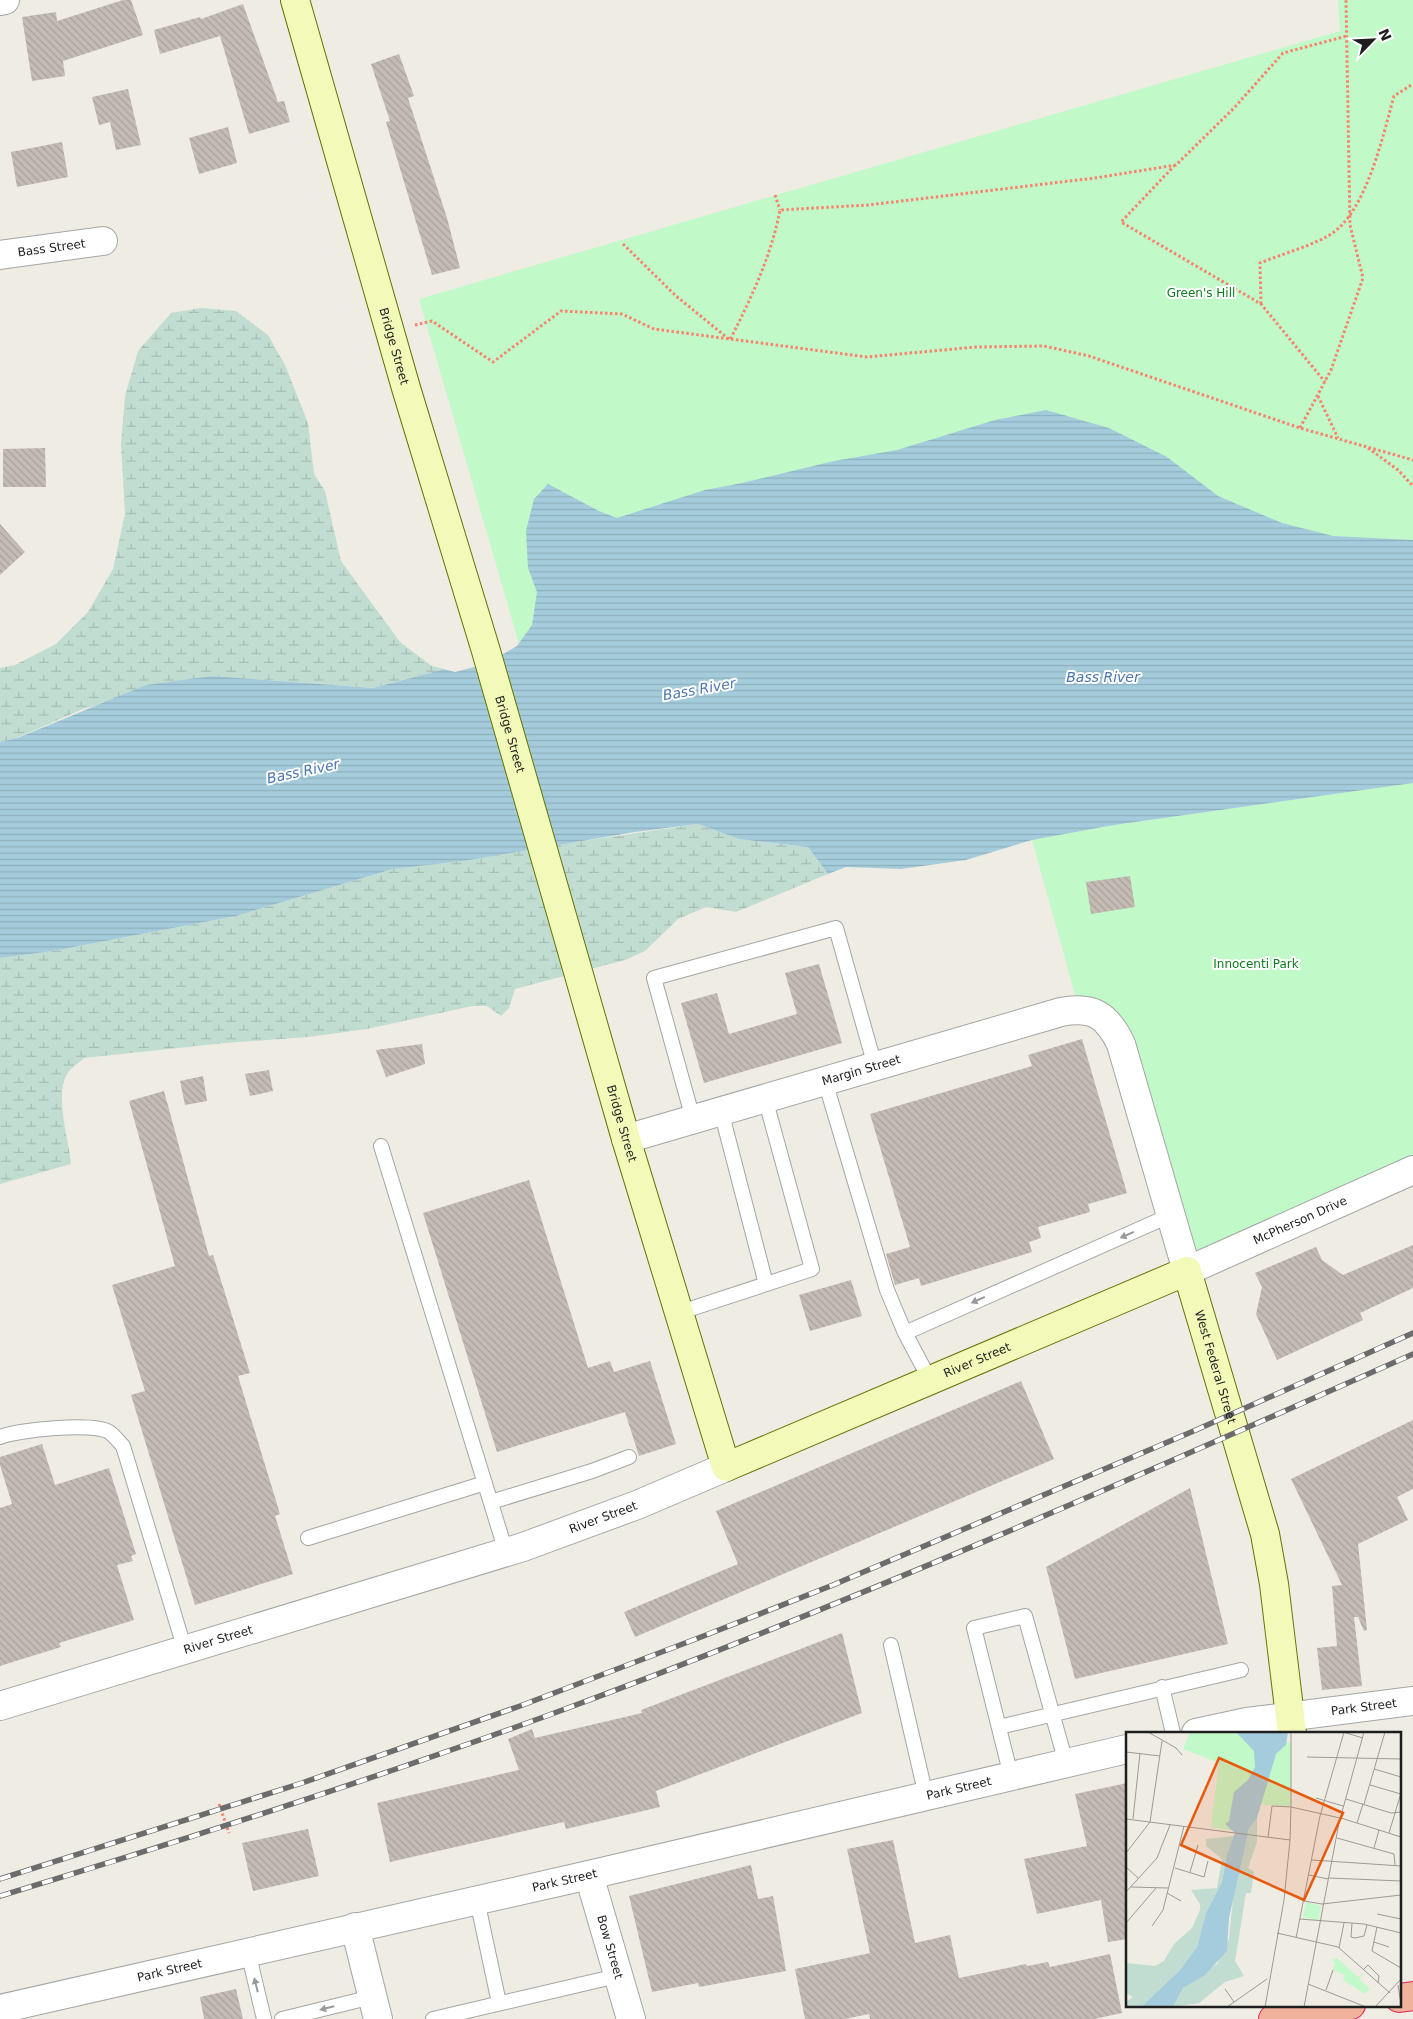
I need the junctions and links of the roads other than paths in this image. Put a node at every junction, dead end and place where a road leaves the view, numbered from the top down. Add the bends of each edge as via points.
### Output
1 (5, 0) edge
2 (295, 0) edge
3 (0, 1) edge
4 (103, 241) dead end
5 (0, 255) edge
6 (1098, 1014) joint
7 (874, 1066) junction
8 (825, 1081) junction
9 (765, 1098) junction
10 (721, 1111) junction
11 (693, 1119) junction
12 (626, 1139) junction
13 (381, 1146) dead end
14 (1413, 1170) edge
15 (1171, 1215) junction
16 (1187, 1271) junction
17 (766, 1284) junction
18 (678, 1313) junction
19 (905, 1333) junction
20 (930, 1380) junction
21 (0, 1437) edge
22 (630, 1457) dead end
23 (726, 1467) junction
24 (485, 1483) junction
25 (491, 1502) junction
26 (308, 1538) dead end
27 (506, 1552) junction
28 (891, 1644) dead end
29 (185, 1650) junction
30 (1241, 1670) dead end
31 (1162, 1687) junction
32 (1413, 1701) edge
33 (0, 1706) edge
34 (1052, 1714) junction
35 (1290, 1724) edge
36 (999, 1727) junction
37 (1173, 1732) edge
38 (1200, 1732) edge
39 (1126, 1749) edge
40 (1066, 1763) junction
41 (1011, 1776) junction
42 (926, 1796) junction
43 (589, 1875) junction
44 (477, 1900) junction
45 (355, 1927) junction
46 (248, 1952) junction
47 (617, 1976) junction
48 (1413, 1996) edge
49 (1400, 1998) edge
50 (499, 2003) junction
51 (375, 2008) edge
52 (0, 2009) edge
53 (1335, 2010) edge
54 (264, 2019) edge
55 (282, 2019) edge
56 (432, 2019) edge
57 (631, 2019) edge
58 (1273, 2019) edge

1 - 3 street
2 - 12 main road, Bridge Street
4 - 5 street, Bass Street
6 - 7 street, Margin Street via 1079,1009 1061,1012
6 - 15 street, West Federal Street via 1113,1026 1121,1044
7 - 8 street, Margin Street
7 - 11 lane via 836,928 654,978
8 - 9 street, Margin Street
8 - 19 lane via 887,1290
9 - 10 street, Margin Street
9 - 17 lane via 812,1269
10 - 11 street, Margin Street
10 - 17 lane
11 - 12 street, Margin Street
12 - 18 main road, Bridge Street
13 - 24 lane
14 - 16 street, McPherson Drive
15 - 16 street, West Federal Street
15 -> 19 lane
16 - 20 main road, River Street
16 - 35 main road, West Federal Street via 1265,1534
17 - 18 lane
18 - 23 main road, Bridge Street
19 - 20 lane
20 - 23 main road, River Street
21 - 29 lane via 79,1427 108,1431 123,1446
22 - 25 lane via 592,1472
23 - 27 street, River Street via 580,1528
24 - 25 lane
24 - 26 lane
25 - 27 lane
27 - 29 street, River Street
28 - 42 lane
29 - 33 street, River Street
30 - 31 lane
31 - 34 lane
31 - 37 lane
32 - 35 street, Park Street
34 - 36 lane
34 - 36 lane via 1025,1616 974,1628
34 - 40 lane
35 - 38 street, Park Street via 1234,1724
36 - 41 lane
39 - 40 street, Park Street
40 - 41 street, Park Street
41 - 42 street, Park Street
42 - 43 street, Park Street
43 - 44 street, Park Street
43 - 47 street, Bow Street
44 - 45 street, Park Street
44 - 50 lane
45 - 46 street, Park Street
45 - 51 street
46 - 52 street, Park Street
54 -> 46 lane
47 - 50 lane
47 - 57 street, Bow Street
48 - 49 highway
50 - 56 lane
51 -> 55 lane
53 - 58 highway

